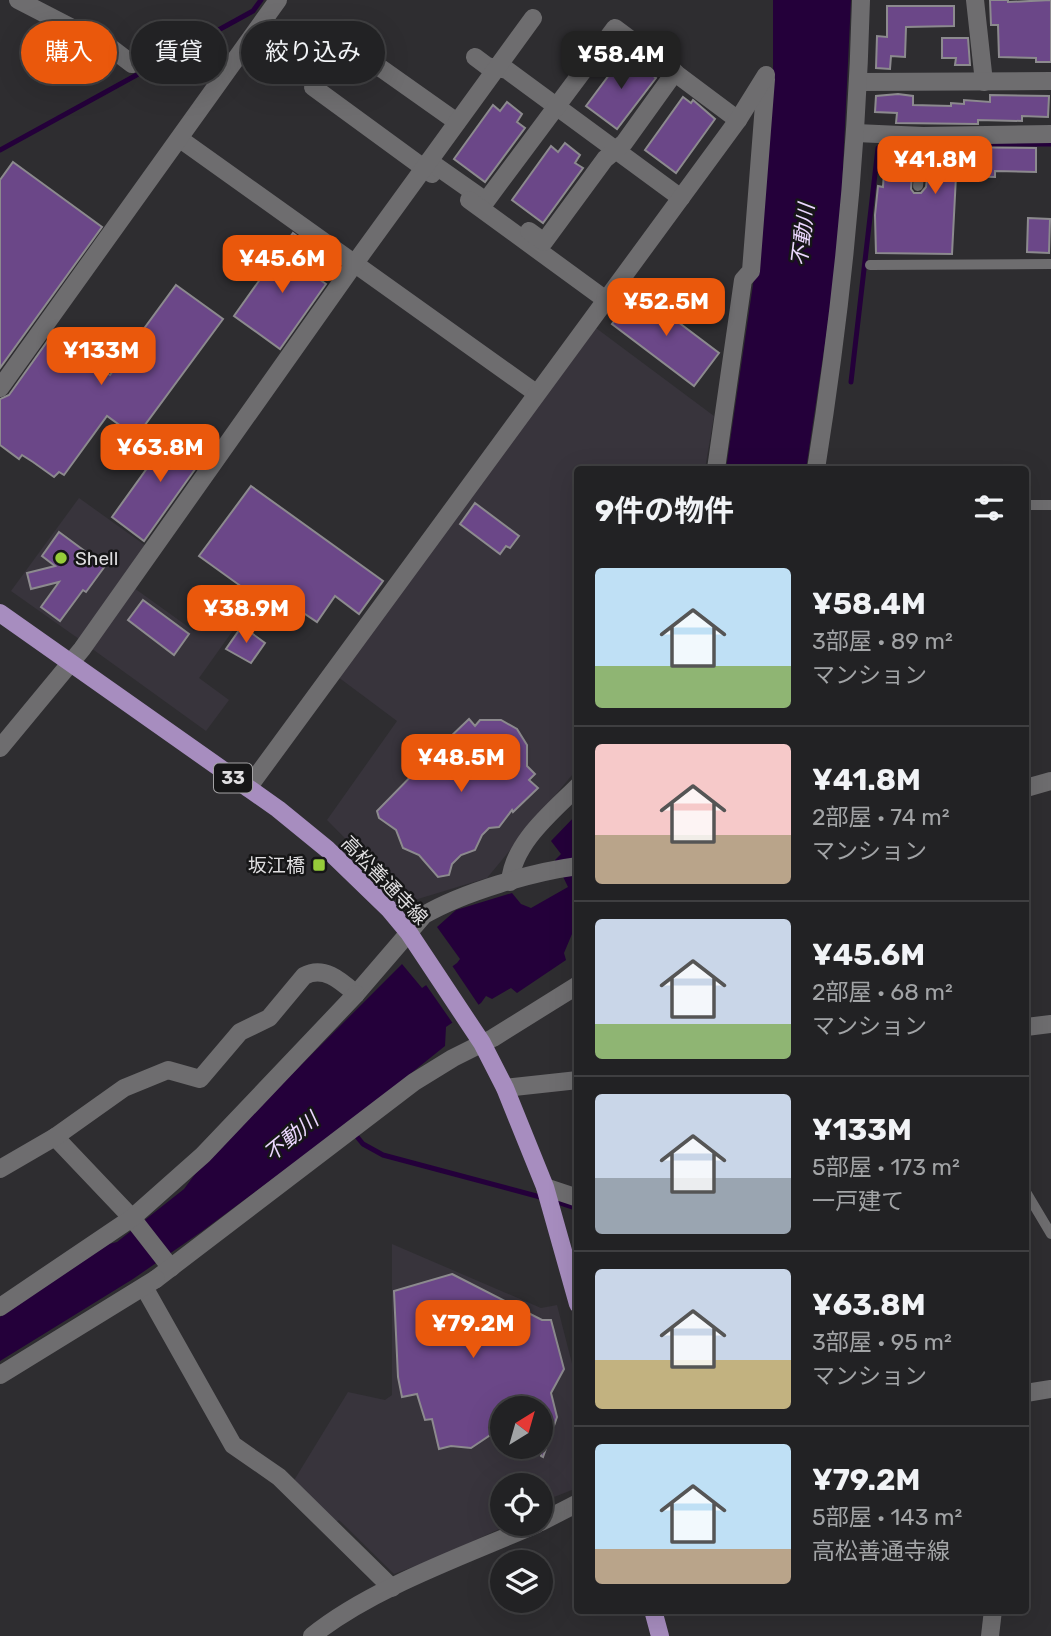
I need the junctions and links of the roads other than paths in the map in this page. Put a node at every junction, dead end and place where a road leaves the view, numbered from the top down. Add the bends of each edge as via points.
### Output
1 (18, 0) edge
2 (861, 0) edge
3 (975, 0) edge
4 (274, 6) edge
5 (533, 18) dead end
6 (475, 57) dead end
7 (131, 63) edge
8 (496, 68) junction
9 (385, 71) edge
10 (675, 72) junction
11 (1051, 81) edge
12 (859, 82) junction
13 (984, 82) junction
14 (313, 88) dead end
15 (556, 106) junction
16 (738, 120) junction
17 (457, 122) junction
18 (856, 133) junction
19 (1051, 134) edge
20 (923, 136) junction
21 (180, 139) junction
22 (616, 150) junction
23 (426, 164) junction
24 (918, 187) dead end
25 (681, 198) junction
26 (486, 201) junction
27 (355, 263) junction
28 (1051, 264) edge
29 (870, 265) dead end
30 (606, 300) junction
31 (0, 388) edge
32 (536, 394) junction
33 (716, 466) edge
34 (816, 466) edge
35 (1029, 505) edge
36 (1051, 505) edge
37 (0, 612) edge
38 (71, 662) junction
39 (0, 748) edge
40 (1051, 782) edge
41 (1029, 787) edge
42 (248, 788) junction
43 (574, 790) edge
44 (574, 867) edge
45 (510, 882) junction
46 (409, 933) junction
47 (574, 987) edge
48 (356, 994) junction
49 (1051, 1024) edge
50 (1029, 1027) edge
51 (482, 1043) junction
52 (574, 1080) edge
53 (505, 1088) junction
54 (55, 1137) junction
55 (0, 1169) edge
56 (548, 1196) junction
57 (1029, 1197) edge
58 (574, 1198) edge
59 (135, 1222) junction
60 (1051, 1234) edge
61 (159, 1274) junction
62 (574, 1290) edge
63 (0, 1307) edge
64 (0, 1375) edge
65 (1051, 1389) edge
66 (1029, 1393) edge
67 (574, 1505) edge
68 (553, 1516) edge
69 (510, 1536) edge
70 (392, 1588) junction
71 (654, 1614) edge
72 (993, 1614) edge
73 (312, 1636) edge
74 (660, 1636) edge
75 (990, 1636) edge

1 - 7 street via 111,48
2 - 12 street
3 - 13 street
4 - 21 street
5 - 8 street
6 - 8 street
8 - 15 street via 507,70
8 - 17 street
9 - 17 street
10 - 15 street via 615,28
10 - 16 street
10 - 22 street
11 - 13 street
12 - 13 street
12 - 18 street
14 - 23 street
15 - 22 street
15 - 26 street
16 - 25 street
16 - 33 street via 766,75 751,271 743,280
17 - 23 street
18 - 20 street
18 - 34 street via 840,316
19 - 20 street
20 - 24 lane
21 - 27 street
21 - 31 street
22 - 25 street
22 - 26 street via 544,242
23 - 26 street
23 - 27 street
23 - 30 street
25 - 30 street
27 - 32 street
27 - 38 street
28 - 29 lane
30 - 32 street
32 - 42 street
35 - 36 lane
37 - 38 main road, 高松善通寺線 / 33
38 - 39 street
38 - 42 main road, 高松善通寺線 / 33
40 - 41 street
42 - 46 main road, 高松善通寺線 / 33 via 327,849
43 - 45 street via 535,831 512,866
44 - 45 street
45 - 46 street via 439,907 424,915
46 - 48 street
46 - 51 main road, 高松善通寺線 / 33
47 - 51 street
48 - 54 street via 340,980 312,972 269,1018 240,1032 200,1079 162,1072 124,1088
48 - 59 street
49 - 50 street
51 - 53 main road, 高松善通寺線 / 33
51 - 61 street via 414,1082
52 - 53 street
53 - 56 main road, 高松善通寺線 / 33
54 - 55 street
54 - 59 street
56 - 58 street
56 - 62 main road, 高松善通寺線 / 33
57 - 60 lane
59 - 61 street
59 - 63 street
61 - 64 street
61 - 70 street via 233,1445 279,1477
65 - 66 street
67 - 68 street
69 - 70 street
70 - 73 street via 337,1616
71 - 74 main road
72 - 75 street

